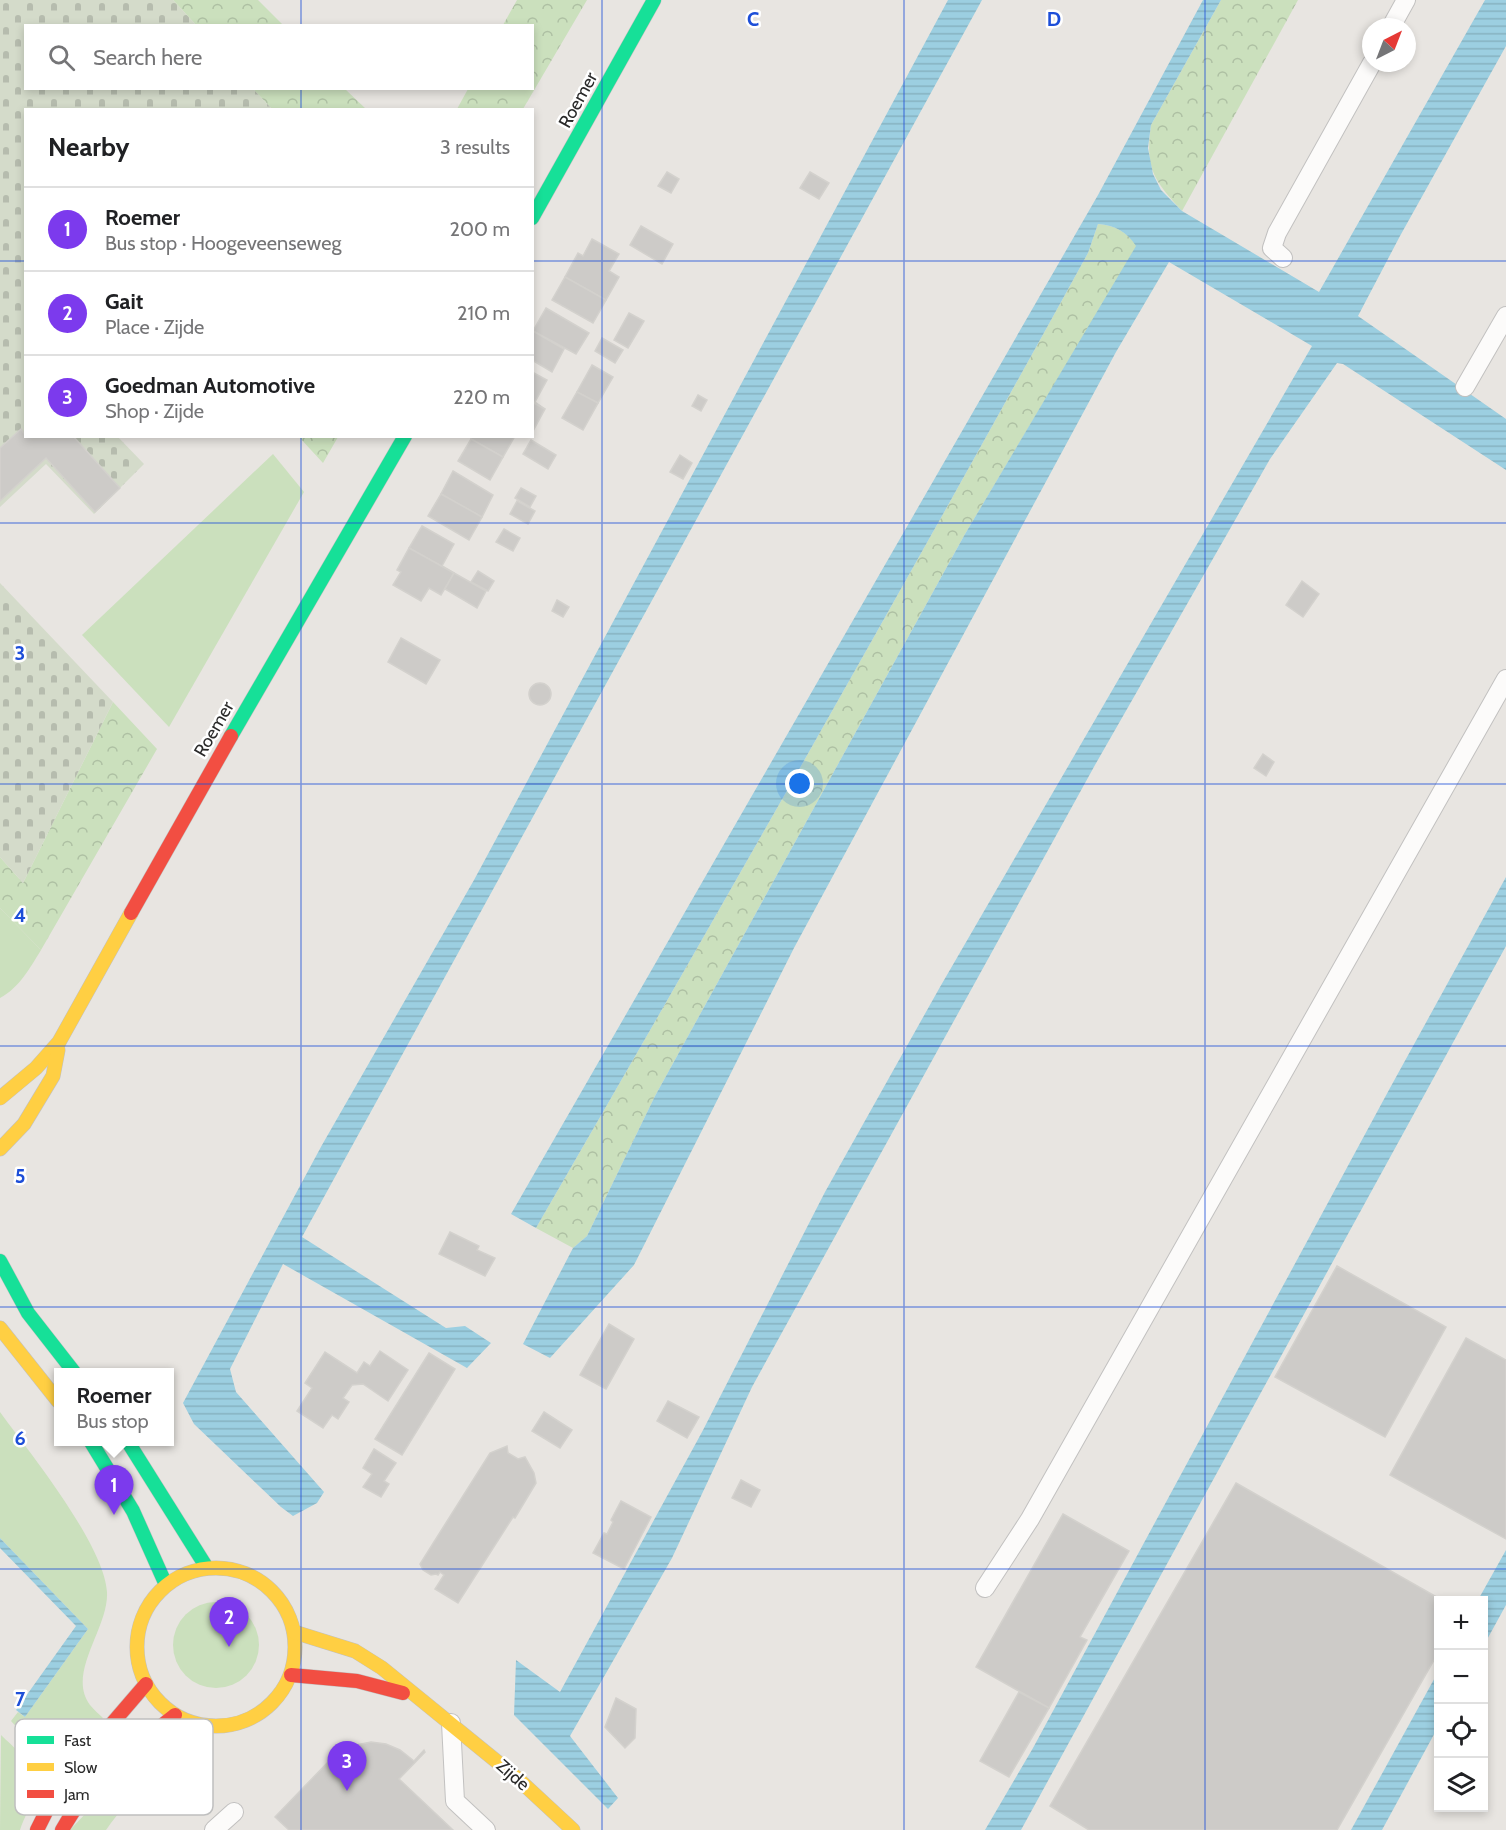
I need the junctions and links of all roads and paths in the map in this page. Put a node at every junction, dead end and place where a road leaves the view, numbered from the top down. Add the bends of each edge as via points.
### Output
1 (654, 0) edge
2 (1406, 0) edge
3 (1396, 18) edge
4 (1366, 72) edge
5 (534, 214) edge
6 (1283, 258) dead end
7 (1506, 316) edge
8 (1466, 387) dead end
9 (404, 438) edge
10 (1506, 680) edge
11 (59, 1042) junction
12 (0, 1098) edge
13 (0, 1149) edge
14 (0, 1261) edge
15 (0, 1328) edge
16 (71, 1368) edge
17 (54, 1396) edge
18 (94, 1446) edge
19 (131, 1446) edge
20 (207, 1568) junction
21 (166, 1585) junction
22 (985, 1588) dead end
23 (294, 1632) junction
24 (291, 1675) junction
25 (146, 1684) junction
26 (422, 1700) junction
27 (175, 1715) junction
28 (116, 1719) edge
29 (170, 1719) edge
30 (185, 1719) edge
31 (452, 1723) junction
32 (213, 1725) edge
33 (234, 1812) dead end
34 (44, 1815) edge
35 (71, 1815) edge
36 (37, 1830) edge
37 (62, 1830) edge
38 (214, 1830) edge
39 (486, 1830) edge
40 (573, 1830) edge

1 - 5 main road, Roemer
2 - 3 lane
4 - 6 lane via 1277,233 1272,248
7 - 8 lane
9 - 11 main road, Roemer
10 - 22 lane via 1030,1519
11 - 12 main road, Roemer via 36,1068
11 - 13 main road, Roemer via 53,1076 24,1125
14 - 16 main road via 28,1313
15 - 17 main road
18 - 21 main road via 151,1544
19 - 20 main road
20 - 21 main road
20 - 23 main road via 236,1570 263,1583 283,1605
21 - 25 main road via 153,1598 138,1631 139,1667
23 - 24 main road via 296,1647
23 - 26 main road, Zijde via 355,1651
24 - 26 main road, Zijde via 357,1681
24 - 32 main road via 271,1704 254,1716 229,1726
25 - 27 main road
25 - 28 main road
26 - 31 main road, Zijde
27 - 29 main road
27 - 30 main road
31 - 39 lane via 455,1801
31 - 40 main road, Zijde
33 - 38 lane
34 - 36 main road
35 - 37 main road

